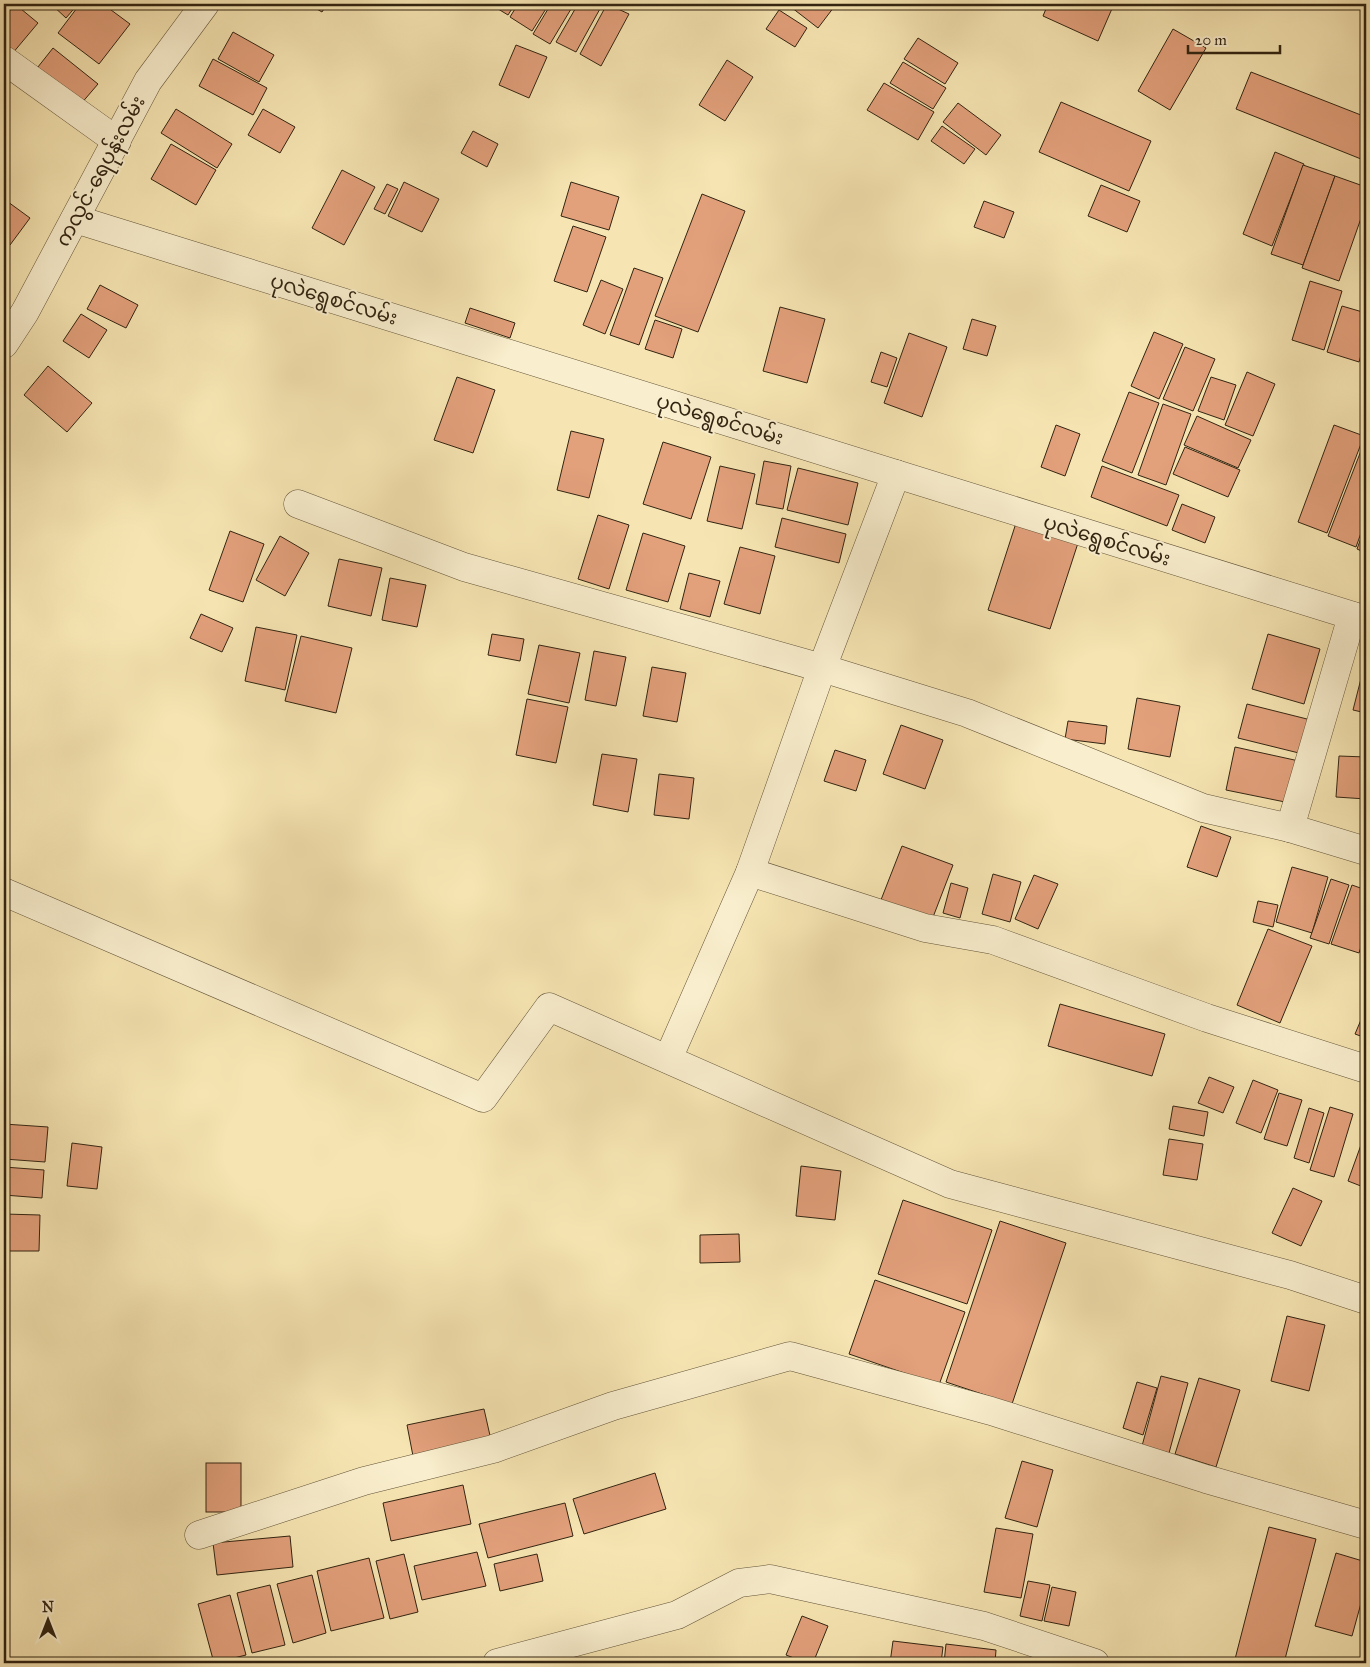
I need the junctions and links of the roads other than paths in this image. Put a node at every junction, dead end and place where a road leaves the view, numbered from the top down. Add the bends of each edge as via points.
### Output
1 (204, 4) edge
2 (4, 60) edge
3 (117, 141) junction
4 (75, 219) junction
5 (4, 344) edge
6 (896, 474) junction
7 (298, 504) dead end
8 (1359, 618) edge
9 (822, 668) junction
10 (1290, 828) junction
11 (1366, 851) edge
12 (750, 872) junction
13 (4, 892) edge
14 (668, 1059) junction
15 (1366, 1069) edge
16 (1366, 1300) edge
17 (1366, 1525) edge
18 (199, 1535) dead end
19 (497, 1663) edge
20 (1095, 1663) edge

1 - 3 street, ကလွင်-ရေပုန်းလမ်း via 148,81
2 - 3 street
3 - 4 street, ကလွင်-ရေပုန်းလမ်း
4 - 5 street, ကလွင်-ရေပုန်းလမ်း
4 - 6 street, ပုလဲရွေစင်လမ်း
6 - 8 street, ပုလဲရွေစင်လမ်း
6 - 9 street
7 - 9 street via 464,567
8 - 10 street
9 - 10 street via 967,713 1203,808
9 - 12 street
10 - 11 street
12 - 14 street
12 - 15 street via 925,928 993,940 1207,1018
13 - 14 street via 483,1098 549,1007
14 - 16 street via 950,1184 1290,1275
17 - 18 street via 1206,1479 991,1411 790,1356 613,1406 493,1449 364,1481
19 - 20 street via 677,1615 739,1583 770,1578 984,1626

